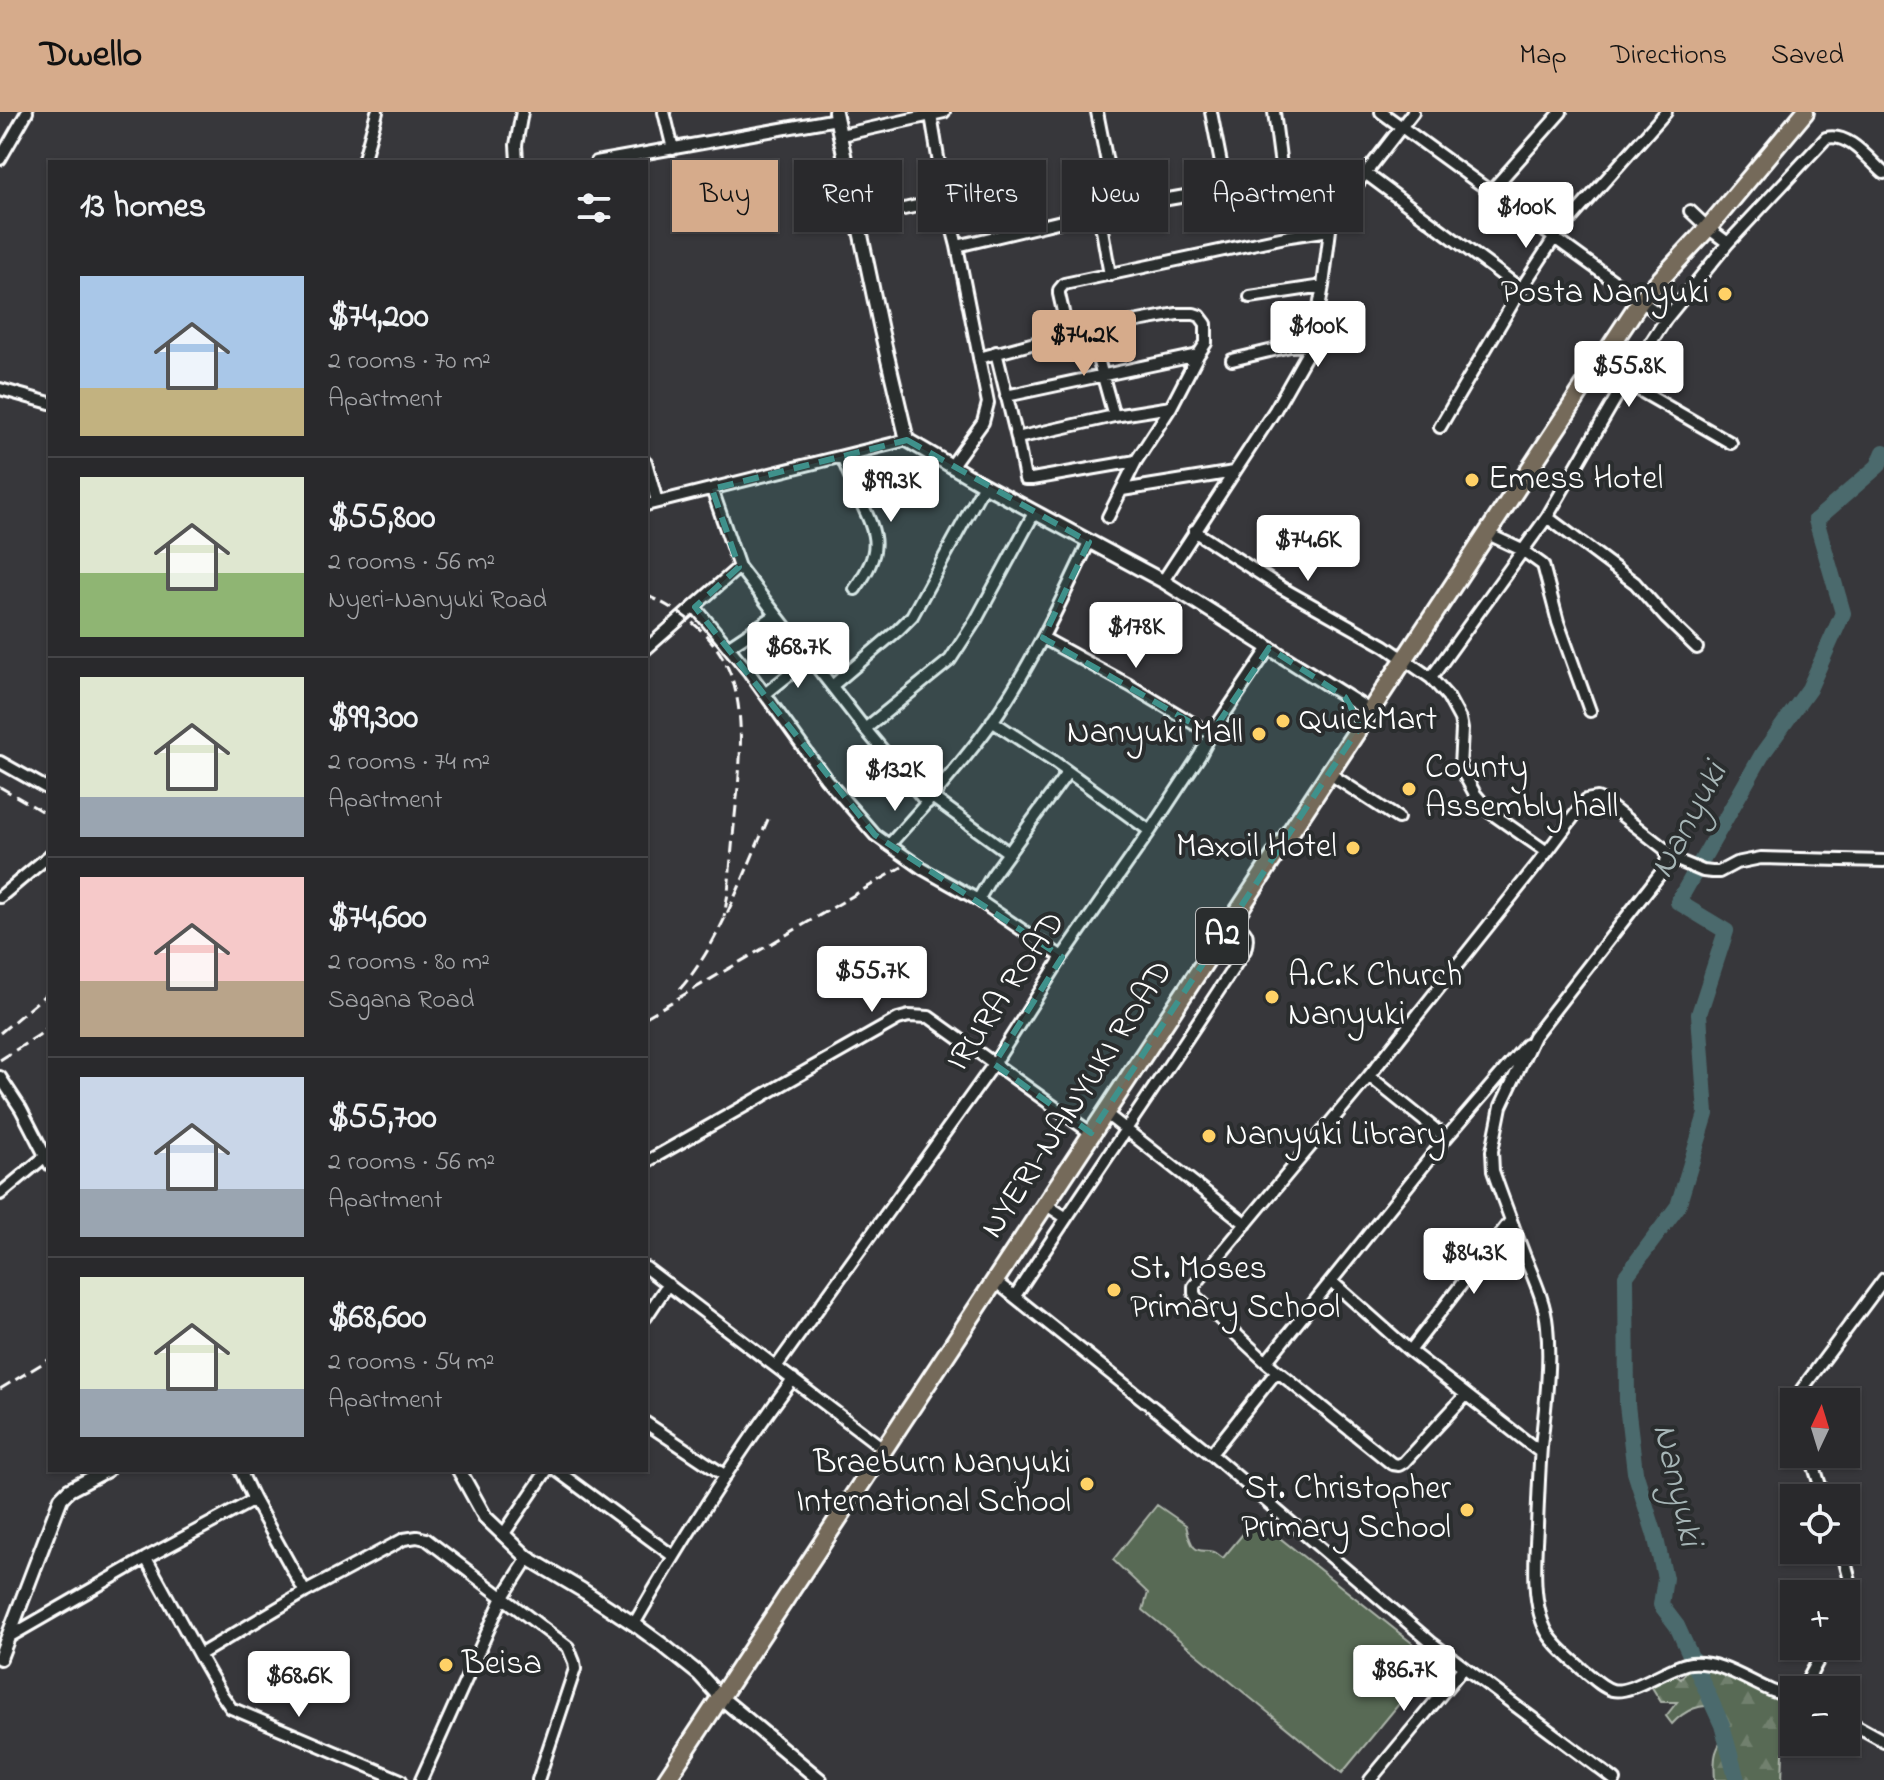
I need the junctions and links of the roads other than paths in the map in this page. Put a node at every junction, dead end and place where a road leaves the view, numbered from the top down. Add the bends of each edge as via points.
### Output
1 (27, 112) edge
2 (377, 112) edge
3 (522, 112) edge
4 (664, 112) edge
5 (944, 112) edge
6 (1097, 112) edge
7 (1211, 112) edge
8 (1274, 112) edge
9 (1381, 112) edge
10 (1413, 112) edge
11 (1561, 112) edge
12 (1666, 112) edge
13 (1805, 112) edge
14 (836, 115) edge
15 (931, 115) junction
16 (1402, 126) junction
17 (841, 135) junction
18 (673, 149) junction
19 (1, 154) edge
20 (364, 160) edge
21 (517, 160) edge
22 (608, 160) edge
23 (846, 160) edge
24 (938, 160) edge
25 (1106, 160) edge
26 (1220, 160) edge
27 (1280, 160) edge
28 (1365, 173) junction
29 (1884, 173) edge
30 (1363, 176) edge
31 (1491, 191) junction
32 (1690, 211) dead end
33 (1062, 222) edge
34 (1708, 228) junction
35 (861, 232) edge
36 (953, 232) edge
37 (1102, 232) edge
38 (1317, 232) edge
39 (1330, 232) edge
40 (1555, 237) junction
41 (1728, 243) junction
42 (957, 246) junction
43 (1110, 275) junction
44 (1323, 286) junction
45 (1521, 289) junction
46 (1250, 297) dead end
47 (1641, 300) junction
48 (1666, 319) junction
49 (1090, 330) junction
50 (1068, 334) junction
51 (1312, 345) junction
52 (996, 352) junction
53 (1198, 355) junction
54 (979, 358) junction
55 (1232, 360) dead end
56 (1101, 376) junction
57 (1625, 382) junction
58 (0, 389) edge
59 (1006, 396) junction
60 (48, 402) edge
61 (1171, 407) junction
62 (1114, 416) junction
63 (1440, 427) dead end
64 (1017, 438) junction
65 (907, 440) junction
66 (1731, 443) dead end
67 (842, 457) junction
68 (1136, 461) junction
69 (952, 465) junction
70 (1234, 472) junction
71 (648, 478) edge
72 (984, 485) junction
73 (712, 489) junction
74 (1122, 490) junction
75 (651, 503) edge
76 (1034, 513) junction
77 (1108, 517) dead end
78 (1547, 517) junction
79 (1194, 531) junction
80 (1488, 534) junction
81 (1089, 542) junction
82 (1522, 550) junction
83 (739, 567) junction
84 (1163, 581) junction
85 (855, 589) dead end
86 (695, 607) junction
87 (776, 615) junction
88 (1043, 638) junction
89 (648, 647) edge
90 (728, 647) junction
91 (1269, 648) junction
92 (1697, 648) dead end
93 (810, 658) junction
94 (1405, 659) junction
95 (1431, 678) junction
96 (832, 686) junction
97 (765, 694) junction
98 (1590, 711) dead end
99 (1366, 719) junction
100 (992, 721) junction
101 (865, 729) junction
102 (1211, 734) junction
103 (0, 762) edge
104 (1067, 773) junction
105 (1330, 774) junction
106 (48, 789) edge
107 (929, 800) junction
108 (1398, 818) dead end
109 (1150, 831) junction
110 (889, 845) junction
111 (1547, 852) junction
112 (1009, 853) junction
113 (1667, 856) junction
114 (48, 857) edge
115 (1884, 861) edge
116 (0, 897) edge
117 (978, 900) junction
118 (1232, 922) junction
119 (1062, 957) junction
120 (1534, 1036) junction
121 (994, 1064) junction
122 (1369, 1076) junction
123 (0, 1077) edge
124 (1105, 1113) junction
125 (1125, 1129) junction
126 (1091, 1133) junction
127 (1446, 1138) junction
128 (48, 1158) edge
129 (648, 1161) edge
130 (0, 1194) edge
131 (1045, 1204) junction
132 (1065, 1217) junction
133 (1511, 1220) junction
134 (1246, 1224) junction
135 (648, 1269) edge
136 (1884, 1279) edge
137 (995, 1281) junction
138 (1331, 1281) junction
139 (668, 1284) junction
140 (1015, 1296) junction
141 (648, 1314) edge
142 (1410, 1351) junction
143 (1266, 1362) junction
144 (776, 1367) junction
145 (1277, 1371) junction
146 (793, 1379) junction
147 (1803, 1388) edge
148 (1466, 1395) junction
149 (648, 1424) edge
150 (884, 1449) junction
151 (1540, 1452) junction
152 (1211, 1454) junction
153 (103, 1472) edge
154 (241, 1472) edge
155 (460, 1472) edge
156 (546, 1472) edge
157 (559, 1472) edge
158 (724, 1475) junction
159 (254, 1500) junction
160 (503, 1535) junction
161 (673, 1556) junction
162 (146, 1558) junction
163 (528, 1558) junction
164 (305, 1592) junction
165 (503, 1597) junction
166 (634, 1624) junction
167 (7, 1638) junction
168 (199, 1655) junction
169 (0, 1658) edge
170 (1464, 1667) junction
171 (1780, 1693) edge
172 (719, 1696) junction
173 (1860, 1728) edge
174 (1884, 1741) edge
175 (401, 1780) edge
176 (421, 1780) edge
177 (538, 1780) edge
178 (666, 1780) edge
179 (820, 1780) edge
180 (1370, 1780) edge
181 (1615, 1780) edge

1 - 19 street
2 - 20 street
3 - 21 street
4 - 18 street
5 - 15 street
6 - 25 street
7 - 26 street
8 - 27 street
9 - 16 street
10 - 16 street
11 - 31 street
12 - 40 street
13 - 34 highway, NYERI-NANYUKI ROAD / A2
14 - 17 street
14 - 18 street
15 - 17 street
15 - 24 street
16 - 28 street
16 - 31 street
17 - 23 street
18 - 22 street
28 - 30 street
28 - 45 street
29 - 41 street via 1846,139 1826,138
31 - 40 street
32 - 34 street
33 - 42 street
34 - 41 street
34 - 47 highway, NYERI-NANYUKI ROAD / A2
35 - 65 street
36 - 42 street
37 - 43 street
38 - 43 street
39 - 44 street
40 - 45 street
40 - 47 street
41 - 48 street
42 - 54 street
43 - 50 street via 1061,286
44 - 46 street
44 - 51 street
45 - 63 street
47 - 48 street
47 - 80 highway, NYERI-NANYUKI ROAD / A2
48 - 57 street
49 - 50 street
49 - 53 street via 1194,314 1207,332
49 - 56 street
50 - 52 street
51 - 55 street
51 - 70 street
52 - 54 street
52 - 59 street
53 - 56 street
53 - 61 street
54 - 69 street via 986,411
56 - 59 street
56 - 62 street
57 - 66 street
57 - 78 street
58 - 60 street
59 - 64 street
61 - 62 street
61 - 68 street
62 - 64 street
64 - 68 street via 1026,480
65 - 67 street
65 - 69 street
67 - 73 street
67 - 85 street via 874,529 872,562
68 - 74 street
69 - 72 street
70 - 74 street
70 - 79 street
71 - 75 street
72 - 76 street
72 - 96 street via 912,616
73 - 75 street
73 - 83 street
74 - 77 street
76 - 81 street
76 - 101 street via 950,660
78 - 82 street
78 - 92 street via 1635,583
79 - 84 street
79 - 94 street
80 - 82 street
80 - 94 highway, NYERI-NANYUKI ROAD / A2
81 - 84 street
81 - 88 street
82 - 95 street
82 - 98 street via 1543,565
83 - 86 street
83 - 87 street
84 - 91 street
86 - 89 street
86 - 90 street
87 - 90 street
87 - 93 street
88 - 100 street
88 - 102 street
90 - 97 street
91 - 99 street via 1345,697
91 - 102 street, IRURA ROAD
93 - 96 street
93 - 97 street
94 - 95 street
94 - 99 highway, NYERI-NANYUKI ROAD / A2
95 - 111 street via 1460,719 1460,767 1475,794 1491,813
96 - 101 street
97 - 110 street via 826,779
99 - 105 highway, NYERI-NANYUKI ROAD / A2
100 - 104 street
100 - 107 street
101 - 107 street
102 - 109 street, IRURA ROAD
103 - 106 street
104 - 109 street
104 - 112 street
105 - 108 street
105 - 118 highway, NYERI-NANYUKI ROAD / A2
107 - 110 street
107 - 112 street
109 - 119 street, IRURA ROAD
110 - 117 street
111 - 113 street via 1586,800 1597,798
111 - 122 street
112 - 117 street
113 - 115 street via 1719,872 1761,858
113 - 120 street via 1663,870
114 - 116 street
117 - 119 street
118 - 124 highway, NYERI-NANYUKI ROAD / A2
118 - 125 street via 1246,931 1245,950
119 - 121 street, IRURA ROAD
120 - 127 street
120 - 133 street via 1501,1106 1494,1140 1493,1171
121 - 126 street
121 - 129 street via 929,1017 903,1017
121 - 144 street, IRURA ROAD
122 - 127 street
122 - 134 street
123 - 128 street
124 - 125 street
124 - 126 highway, NYERI-NANYUKI ROAD / A2
125 - 132 street
125 - 134 street
126 - 131 highway, NYERI-NANYUKI ROAD / A2
127 - 138 street
128 - 130 street
131 - 132 street
131 - 137 highway, NYERI-NANYUKI ROAD / A2
132 - 140 street
133 - 142 street
133 - 151 street via 1543,1301 1547,1327
134 - 143 street via 1194,1286 1194,1293
135 - 139 street
136 - 147 street
137 - 140 street
137 - 150 highway, NYERI-NANYUKI ROAD / A2
138 - 142 street
138 - 143 street
139 - 141 street
139 - 144 street
140 - 152 street
142 - 148 street
143 - 145 street
144 - 146 street
145 - 148 street via 1396,1465
145 - 152 street
146 - 150 street
146 - 158 street
148 - 151 street
149 - 158 street
150 - 172 highway, NYERI-NANYUKI ROAD / A2
151 - 171 street via 1538,1602 1554,1642 1614,1690 1681,1665 1703,1663
152 - 170 street
153 - 167 street via 61,1498
154 - 159 street
155 - 160 street via 485,1517
156 - 160 street
157 - 161 street
158 - 161 street
159 - 162 street
159 - 164 street
160 - 163 street
161 - 166 street
162 - 167 street
162 - 168 street
163 - 165 street
163 - 166 street
164 - 165 street via 417,1537
164 - 168 street
165 - 176 street
165 - 177 street via 568,1647 574,1662
166 - 172 street
167 - 169 street
168 - 175 street via 231,1708
170 - 180 street
170 - 181 street
172 - 178 highway, NYERI-NANYUKI ROAD / A2
172 - 179 street
173 - 174 street

